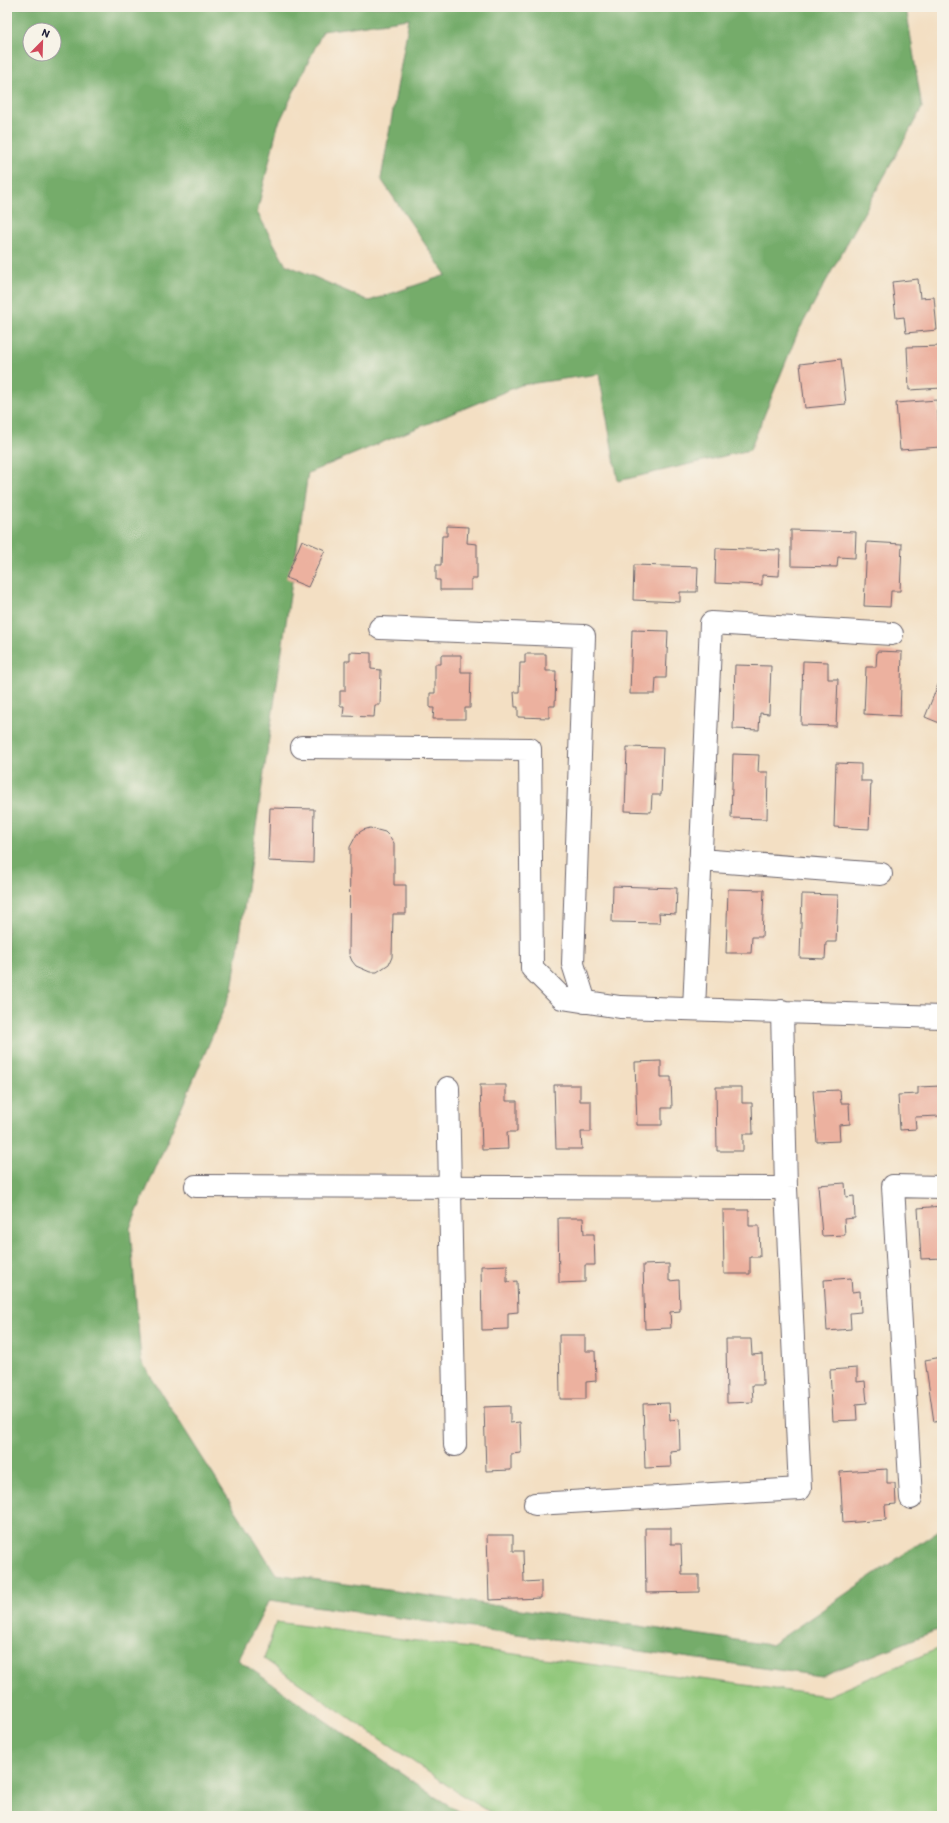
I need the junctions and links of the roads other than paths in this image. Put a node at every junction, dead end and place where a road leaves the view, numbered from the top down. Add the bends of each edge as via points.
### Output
1 (380, 628) dead end
2 (892, 634) dead end
3 (302, 747) dead end
4 (700, 860) junction
5 (881, 874) dead end
6 (585, 1002) junction
7 (694, 1009) junction
8 (782, 1011) junction
9 (942, 1017) edge
10 (448, 1088) dead end
11 (196, 1186) dead end
12 (942, 1186) edge
13 (450, 1187) junction
14 (786, 1188) junction
15 (455, 1445) dead end
16 (911, 1498) dead end
17 (535, 1504) dead end

1 - 6 street via 584,636 573,964
2 - 4 street via 711,623
3 - 6 street via 530,749 532,968 562,998
4 - 5 street
4 - 7 street
6 - 7 street via 620,1007
7 - 8 street
8 - 9 street
8 - 14 street
10 - 13 street
11 - 13 street
12 - 16 street via 892,1186
13 - 14 street
13 - 15 street
14 - 17 street via 800,1489

